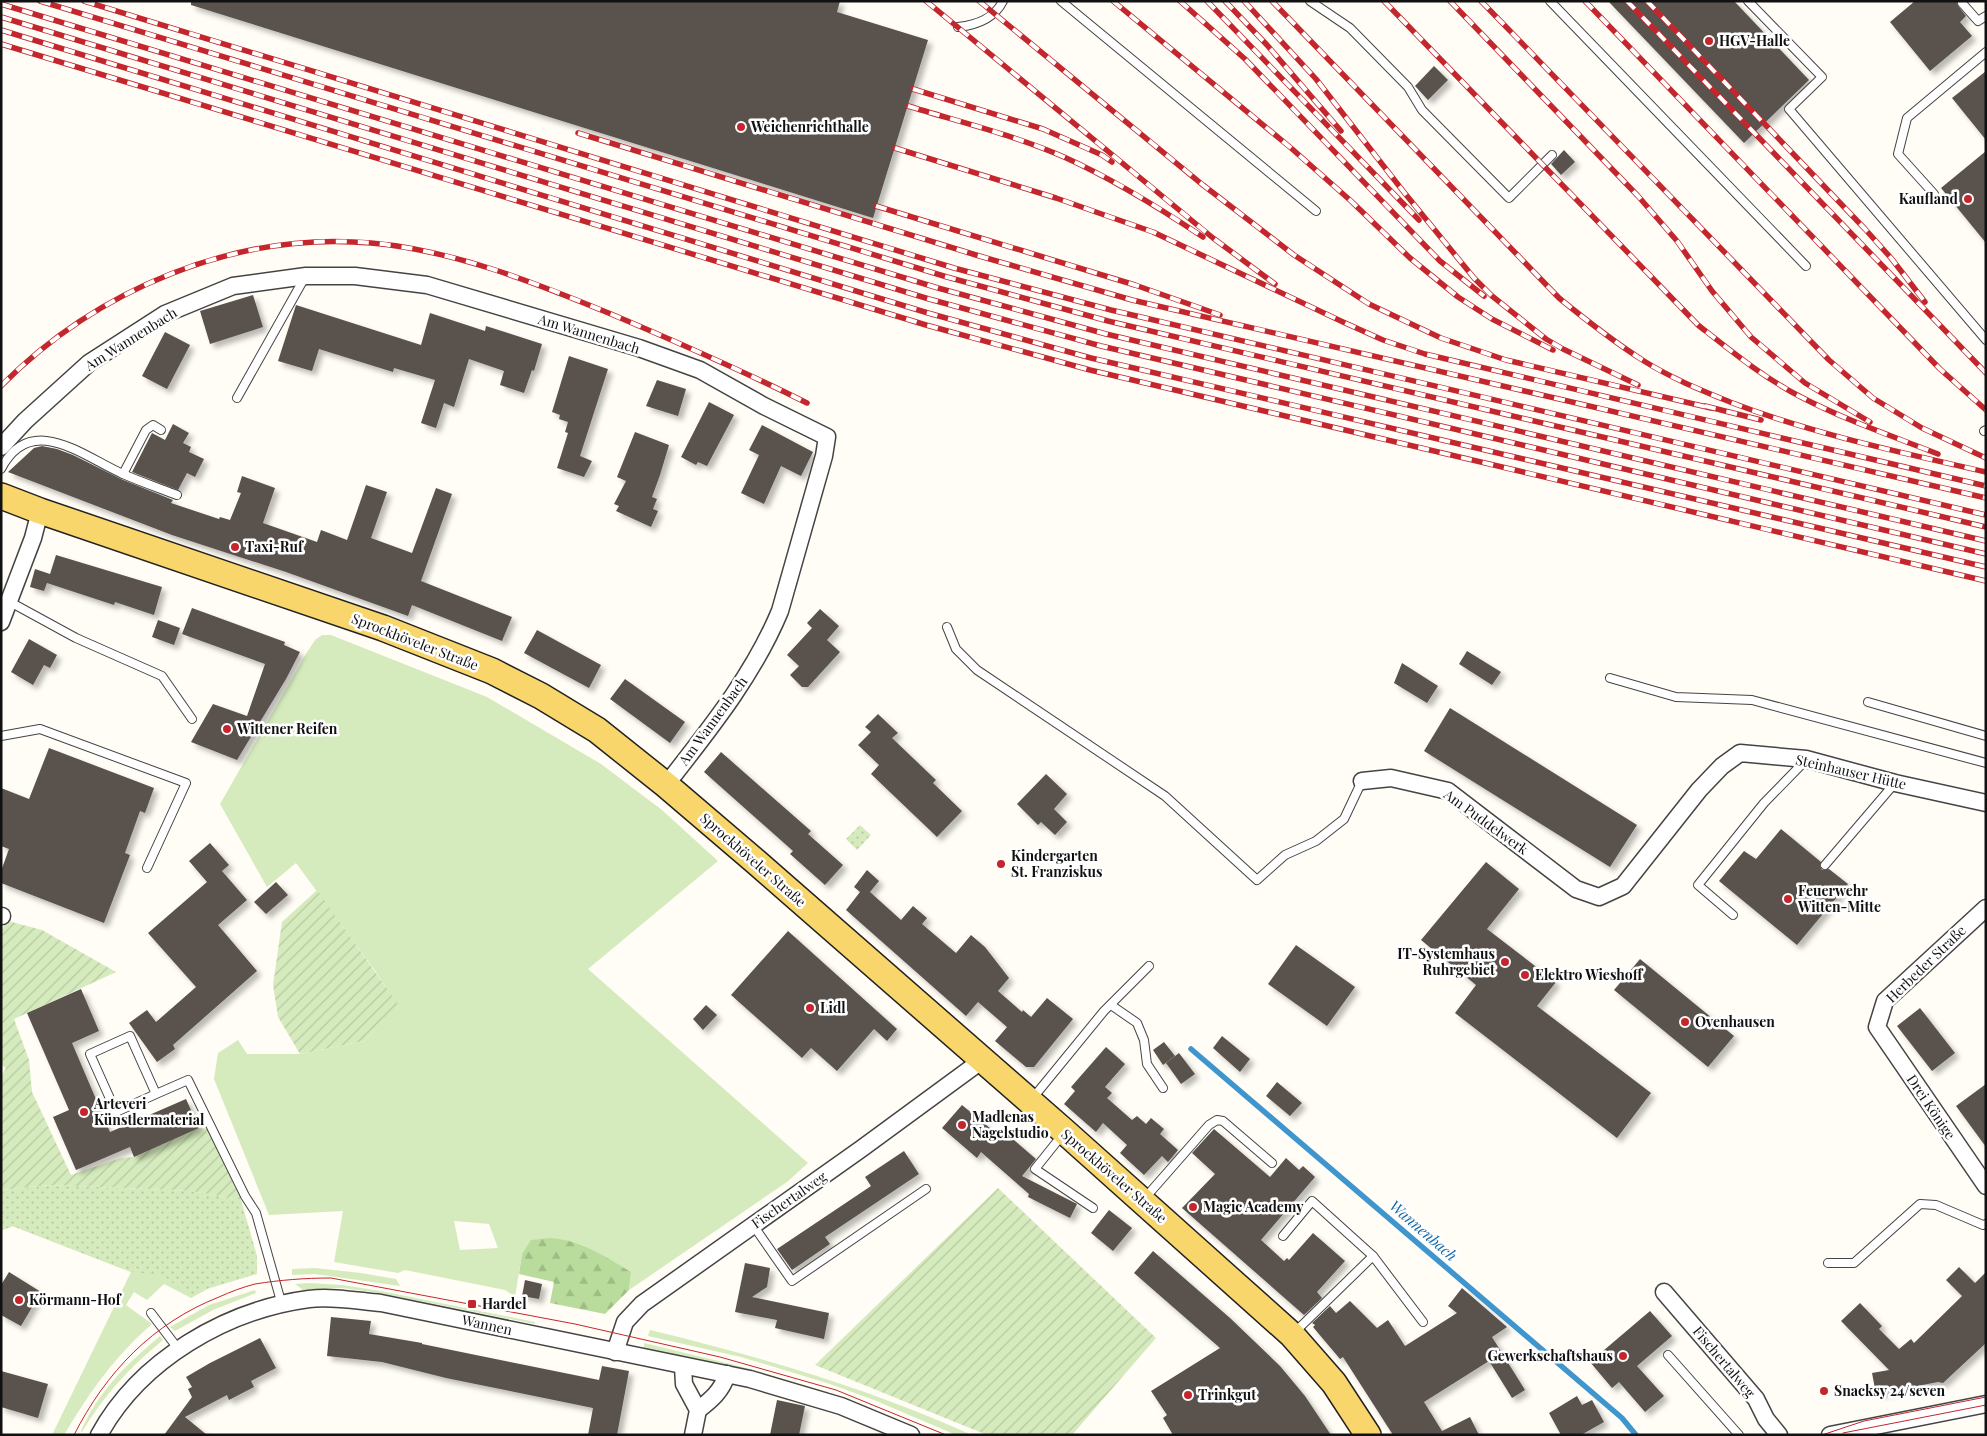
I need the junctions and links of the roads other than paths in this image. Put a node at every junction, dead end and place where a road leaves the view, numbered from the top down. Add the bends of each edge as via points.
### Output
1 (1003, 1) edge
2 (1061, 1) edge
3 (1310, 1) edge
4 (1550, 1) edge
5 (1748, 1) edge
6 (1962, 3) dead end
7 (1986, 16) edge
8 (958, 27) dead end
9 (1986, 52) edge
10 (1552, 156) dead end
11 (1934, 194) dead end
12 (1316, 211) dead end
13 (1806, 266) dead end
14 (306, 276) junction
15 (1986, 340) edge
16 (237, 398) dead end
17 (161, 430) dead end
18 (1, 447) edge
19 (1, 469) edge
20 (124, 474) junction
21 (177, 495) dead end
22 (1, 496) edge
23 (40, 511) junction
24 (10, 602) junction
25 (1, 622) edge
26 (947, 628) dead end
27 (1610, 678) dead end
28 (1868, 702) dead end
29 (192, 719) dead end
30 (1, 736) edge
31 (1986, 736) edge
32 (1806, 759) junction
33 (1986, 763) edge
34 (1362, 782) joint
35 (1895, 782) junction
36 (666, 785) junction
37 (1986, 803) edge
38 (1825, 865) dead end
39 (146, 868) dead end
40 (1599, 897) joint
41 (1986, 908) edge
42 (1733, 915) dead end
43 (1149, 966) dead end
44 (1110, 1005) junction
45 (1877, 1027) joint
46 (981, 1061) junction
47 (1163, 1088) dead end
48 (156, 1094) junction
49 (1029, 1102) junction
50 (1065, 1132) junction
51 (1272, 1163) dead end
52 (1986, 1186) edge
53 (926, 1189) dead end
54 (1142, 1201) junction
55 (1092, 1208) dead end
56 (1986, 1224) edge
57 (753, 1225) junction
58 (1283, 1236) dead end
59 (1373, 1256) junction
60 (1828, 1263) dead end
61 (1664, 1292) dead end
62 (282, 1305) junction
63 (151, 1313) dead end
64 (1423, 1322) dead end
65 (1292, 1335) junction
66 (179, 1350) junction
67 (615, 1352) junction
68 (1668, 1355) dead end
69 (683, 1366) junction
70 (727, 1374) junction
71 (1986, 1404) edge
72 (698, 1410) junction
73 (99, 1435) edge
74 (693, 1435) edge
75 (911, 1435) edge
76 (1368, 1435) edge
77 (1739, 1435) edge
78 (1778, 1435) edge
79 (1830, 1435) edge

1 - 8 lane via 994,14 984,20
2 - 12 lane
3 - 10 lane via 1350,28 1408,87 1422,110 1509,198
4 - 13 lane
5 - 15 lane via 1822,77 1789,109
6 - 7 lane via 1978,22
9 - 11 lane via 1907,118 1898,154
14 - 16 lane
14 - 18 street, Am Wannenbach via 233,286 165,314 89,363
14 - 36 street, Am Wannenbach via 355,276 427,285 640,348 700,370 827,437 780,611 770,634 709,730
17 - 20 lane via 153,425 146,430
19 - 20 lane via 13,451 35,441 58,442
20 - 21 lane
22 - 23 main road, Sprockhöveler Straße
23 - 24 street
23 - 36 main road, Sprockhöveler Straße via 383,628 492,671 597,730
24 - 25 street
24 - 29 lane via 76,638 162,676
26 - 34 lane via 956,648 977,670 1165,796 1257,880 1285,855 1316,841 1344,819
27 - 33 lane via 1676,697 1752,700
28 - 31 lane
30 - 39 lane via 40,729 186,783
32 - 35 street, Steinhauser Hütte
32 - 40 street, Steinhauser Hütte via 1740,753 1699,790 1623,886
32 - 42 lane via 1764,803 1698,885
34 - 40 street, Am Puddelwerk via 1391,778 1448,791 1576,889
35 - 37 street, Steinhauser Hütte
35 - 38 lane
36 - 46 main road, Sprockhöveler Straße
41 - 45 street, Herbeder Straße via 1885,1001
43 - 44 lane
44 - 47 lane via 1137,1023 1144,1040 1147,1064
44 - 49 lane
45 - 52 street, Drei Könige
46 - 49 main road, Sprockhöveler Straße
46 - 57 street, Fischertalweg
48 - 48 lane via 130,1036 90,1054 116,1112
48 - 62 lane via 188,1080 256,1213
49 - 50 main road, Sprockhöveler Straße
50 - 54 main road, Sprockhöveler Straße
50 - 55 lane via 1035,1169
51 - 54 lane via 1217,1120
53 - 57 lane via 792,1281
54 - 65 main road, Sprockhöveler Straße
56 - 60 lane via 1936,1205 1920,1204 1854,1263
57 - 67 street, Fischertalweg via 631,1314 620,1333
58 - 59 lane via 1312,1201
59 - 64 lane
59 - 65 lane
61 - 78 street, Fischertalweg via 1756,1398
62 - 66 street, Wannen via 235,1320 203,1334
62 - 67 street, Wannen via 310,1299 381,1303
63 - 66 lane
65 - 76 main road, Sprockhöveler Straße via 1334,1384
66 - 73 street, Wannen via 146,1375
67 - 69 street, Wannen
68 - 77 lane
69 - 70 street, Wannen
69 - 72 street via 684,1384
70 - 72 street via 716,1395
70 - 75 street, Wannen via 841,1406
71 - 79 street
72 - 74 street

